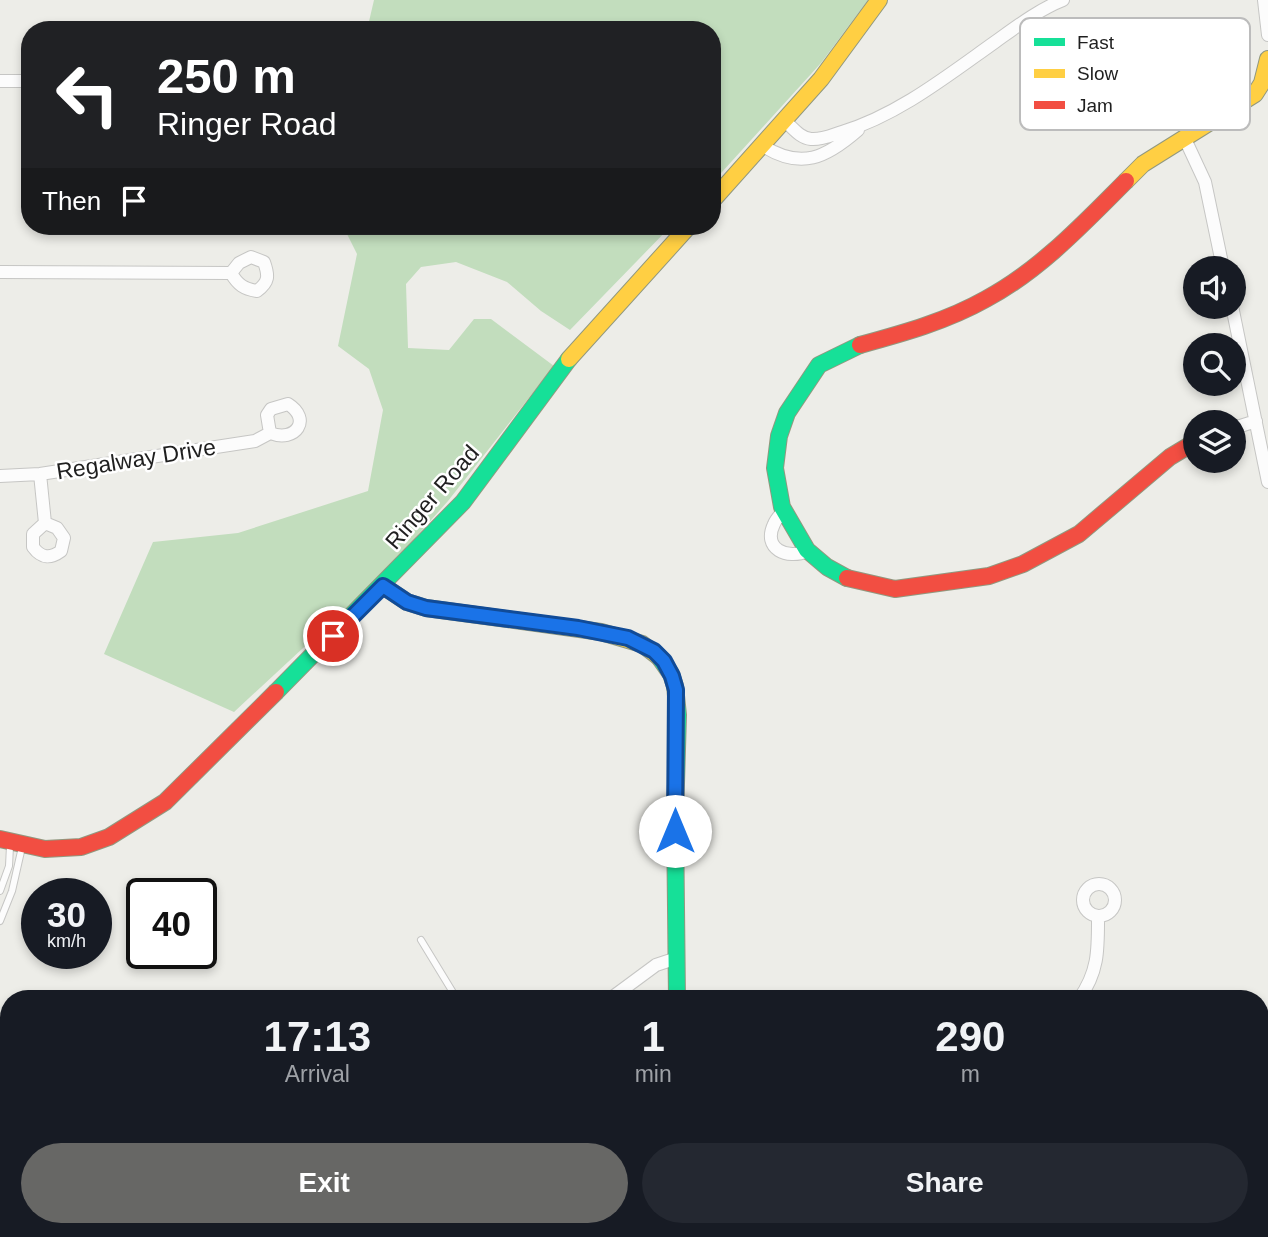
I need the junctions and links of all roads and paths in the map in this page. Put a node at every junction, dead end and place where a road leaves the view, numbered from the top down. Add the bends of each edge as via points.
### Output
1 (879, 0) edge
2 (1063, 0) edge
3 (1264, 0) edge
4 (1031, 18) edge
5 (1020, 24) edge
6 (1268, 35) edge
7 (1268, 59) edge
8 (21, 80) edge
9 (0, 81) edge
10 (1250, 97) edge
11 (785, 121) junction
12 (863, 126) junction
13 (1199, 130) edge
14 (1185, 139) junction
15 (763, 146) junction
16 (721, 191) edge
17 (681, 235) edge
18 (1220, 256) edge
19 (0, 272) edge
20 (232, 273) dead end
21 (1235, 319) edge
22 (1256, 421) junction
23 (1246, 424) edge
24 (270, 433) dead end
25 (1183, 449) edge
26 (40, 474) junction
27 (0, 476) edge
28 (1268, 482) edge
29 (784, 510) junction
30 (45, 523) dead end
31 (808, 551) junction
32 (383, 586) junction
33 (11, 842) edge
34 (0, 891) edge
35 (1098, 916) dead end
36 (0, 921) edge
37 (421, 940) dead end
38 (677, 958) junction
39 (452, 990) edge
40 (622, 990) edge
41 (677, 990) edge
42 (1086, 990) edge

1 - 11 street via 847,47
2 - 4 street
3 - 6 street
5 - 12 street via 904,104
7 - 10 street via 1262,83
8 - 9 street
11 - 12 street via 812,139
11 - 15 street
12 - 15 street via 817,157 792,159
13 - 14 street
14 - 18 street via 1205,182
14 - 29 street via 1143,164 1068,239 987,299 926,327 858,346 819,366 787,413 779,436 775,468
15 - 16 street
17 - 32 street, Ringer Road via 578,348 463,502
19 - 20 street
21 - 22 street
22 - 23 street
22 - 28 street
24 - 26 street, Regalway Drive via 255,441
25 - 31 street via 1079,534 1023,564 989,576 895,589 852,580
26 - 27 street, Regalway Drive
26 - 30 street
29 - 31 street
29 - 31 street via 770,537 775,549 798,555
32 - 33 street, Ringer Road via 164,802 109,837 81,847 56,850
32 - 38 street via 426,608 628,638 664,661 672,676 677,709
33 - 34 lane
33 - 36 lane via 12,891
35 - 42 street via 1096,968
37 - 39 lane
38 - 40 street via 656,965
38 - 41 street

